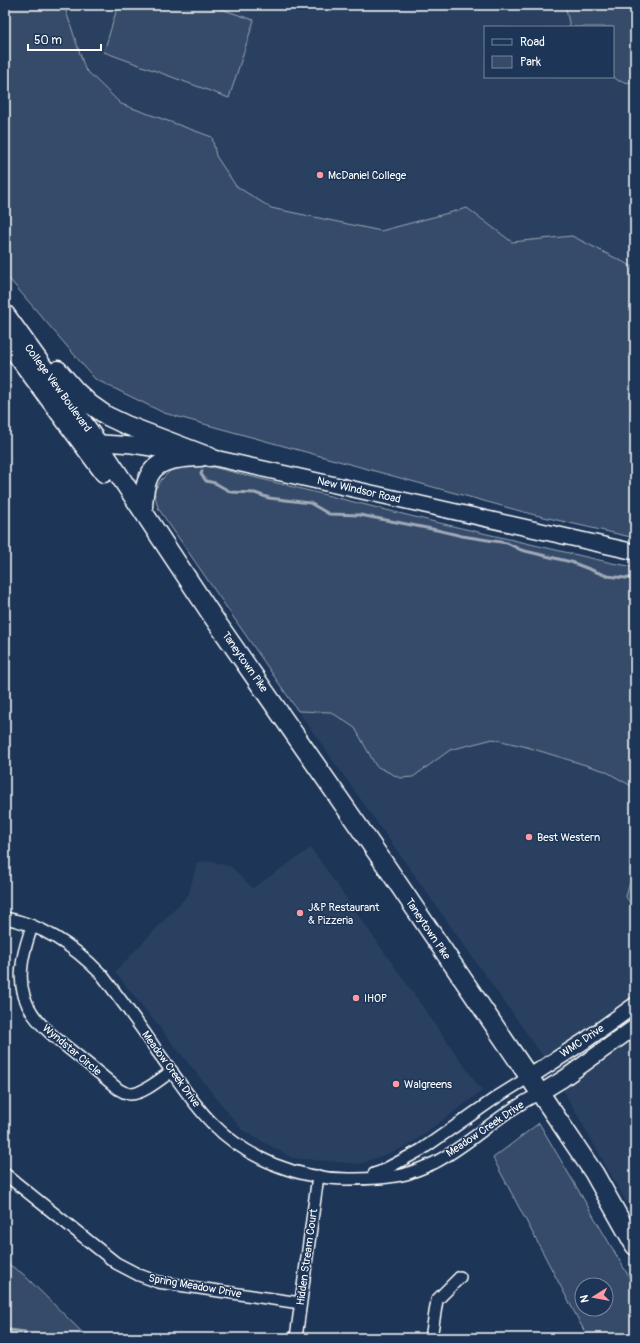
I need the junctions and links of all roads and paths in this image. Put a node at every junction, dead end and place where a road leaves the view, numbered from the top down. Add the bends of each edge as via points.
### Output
1 (5, 310) edge
2 (5, 314) edge
3 (5, 339) edge
4 (89, 442) junction
5 (210, 457) junction
6 (143, 509) junction
7 (635, 552) edge
8 (213, 617) junction
9 (5, 918) edge
10 (32, 926) junction
11 (635, 1005) edge
12 (635, 1027) edge
13 (172, 1071) junction
14 (529, 1077) junction
15 (540, 1093) junction
16 (5, 1174) edge
17 (318, 1176) junction
18 (361, 1179) junction
19 (635, 1246) edge
20 (460, 1277) dead end
21 (300, 1303) junction
22 (296, 1338) edge
23 (431, 1338) edge

1 - 5 highway via 90,404 126,425
2 - 4 highway, College View Boulevard
3 - 4 highway, College View Boulevard
4 - 5 main road, New Windsor Road via 132,445
4 - 6 highway, Taneytown Pike
4 - 8 highway, Taneytown Pike
5 - 6 highway via 179,458 165,461 155,468 146,482
5 - 7 main road, New Windsor Road
6 - 8 highway, Taneytown Pike
8 - 14 highway, Taneytown Pike
9 - 10 street, Meadow Creek Drive
10 - 13 street, Meadow Creek Drive via 52,935 79,953 98,971
10 - 13 street, Wyndstar Circle via 23,958 21,978 27,1004 39,1023 125,1092 141,1092
11 - 14 main road, WMC Drive
12 - 15 main road, WMC Drive
13 - 17 street, Meadow Creek Drive via 212,1123 237,1144 276,1165
14 - 15 highway, Taneytown Pike
14 - 18 street, Meadow Creek Drive via 421,1150
15 - 18 street, Meadow Creek Drive via 511,1109 461,1146 434,1162 406,1174
15 - 19 highway, Taneytown Pike via 594,1173
16 - 21 street, Spring Meadow Drive via 116,1263 139,1275 158,1282
17 - 18 street, Meadow Creek Drive
17 - 21 street, Hidden Stream Court
20 - 23 street via 437,1300
21 - 22 street, Hidden Stream Court

